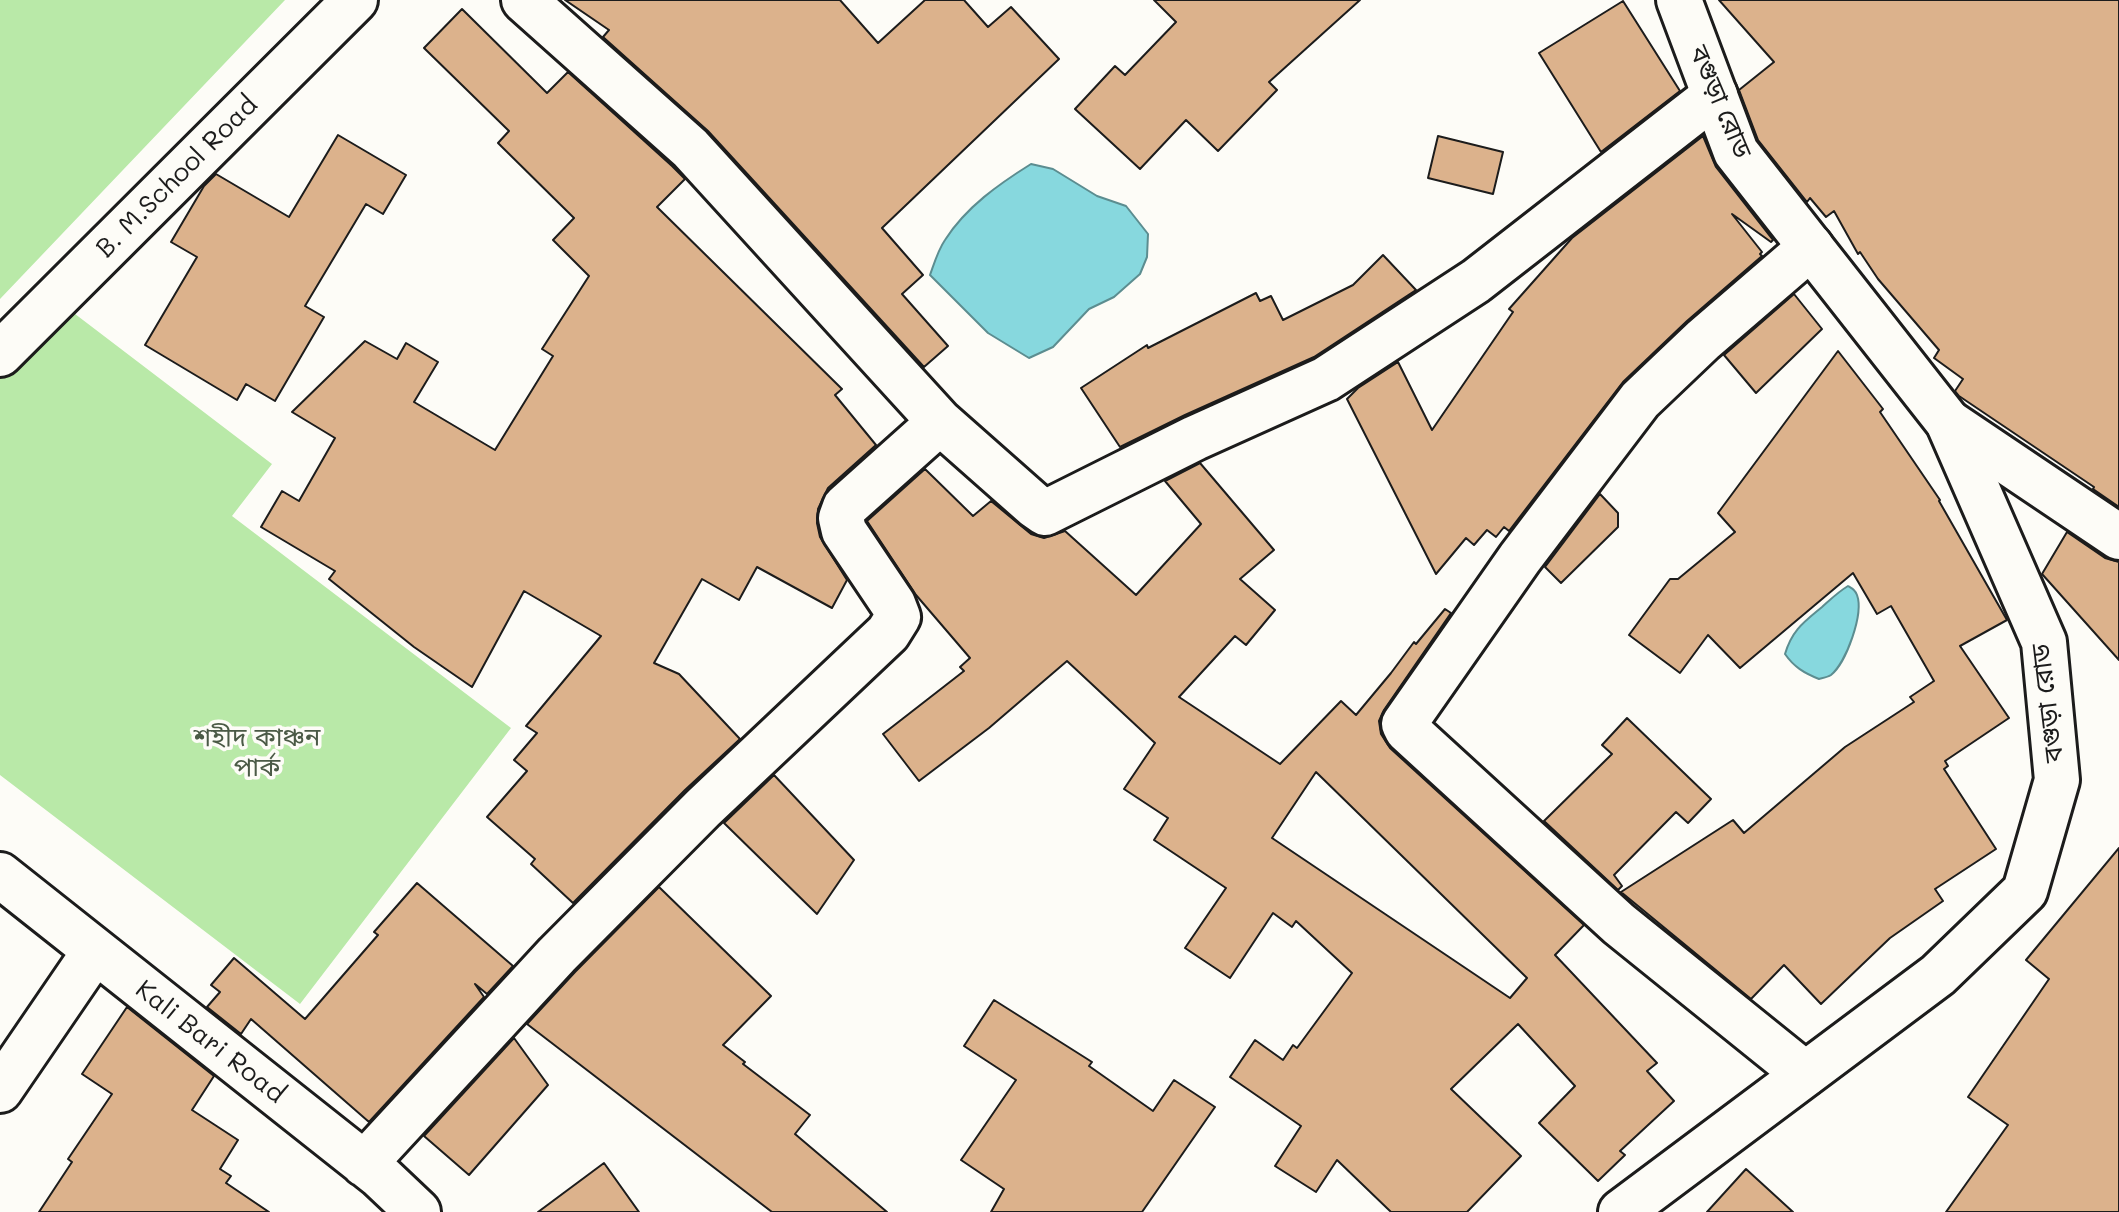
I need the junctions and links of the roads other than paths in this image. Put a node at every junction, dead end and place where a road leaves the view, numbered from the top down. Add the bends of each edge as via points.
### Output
1 (355, 0) edge
2 (524, 0) edge
3 (1679, 0) edge
4 (1715, 95) junction
5 (1811, 247) junction
6 (0, 354) edge
7 (940, 422) junction
8 (1948, 422) junction
9 (2119, 537) edge
10 (0, 875) edge
11 (95, 951) junction
12 (1805, 1074) junction
13 (0, 1090) edge
14 (364, 1164) junction
15 (418, 1212) edge
16 (1621, 1212) edge

1 - 6 street, B. M.School Road
2 - 7 street via 690,148
3 - 4 street, বগুড়া রোড
4 - 5 street, বগুড়া রোড via 1736,152
4 - 7 street via 1476,281 1326,379 1056,509 1045,513 1035,506
5 - 8 street, বগুড়া রোড
5 - 12 street via 1640,400 1404,724 1619,924
7 - 14 street via 845,507 841,518 844,531 893,604 898,617 888,633 568,943
8 - 9 street
8 - 12 street, বগুড়া রোড via 2044,642 2057,780 2025,891 1938,975
10 - 11 street, Kali Bari Road
11 - 13 street
11 - 14 street, Kali Bari Road
12 - 16 street, বগুড়া রোড
14 - 15 street, Kali Bari Road

